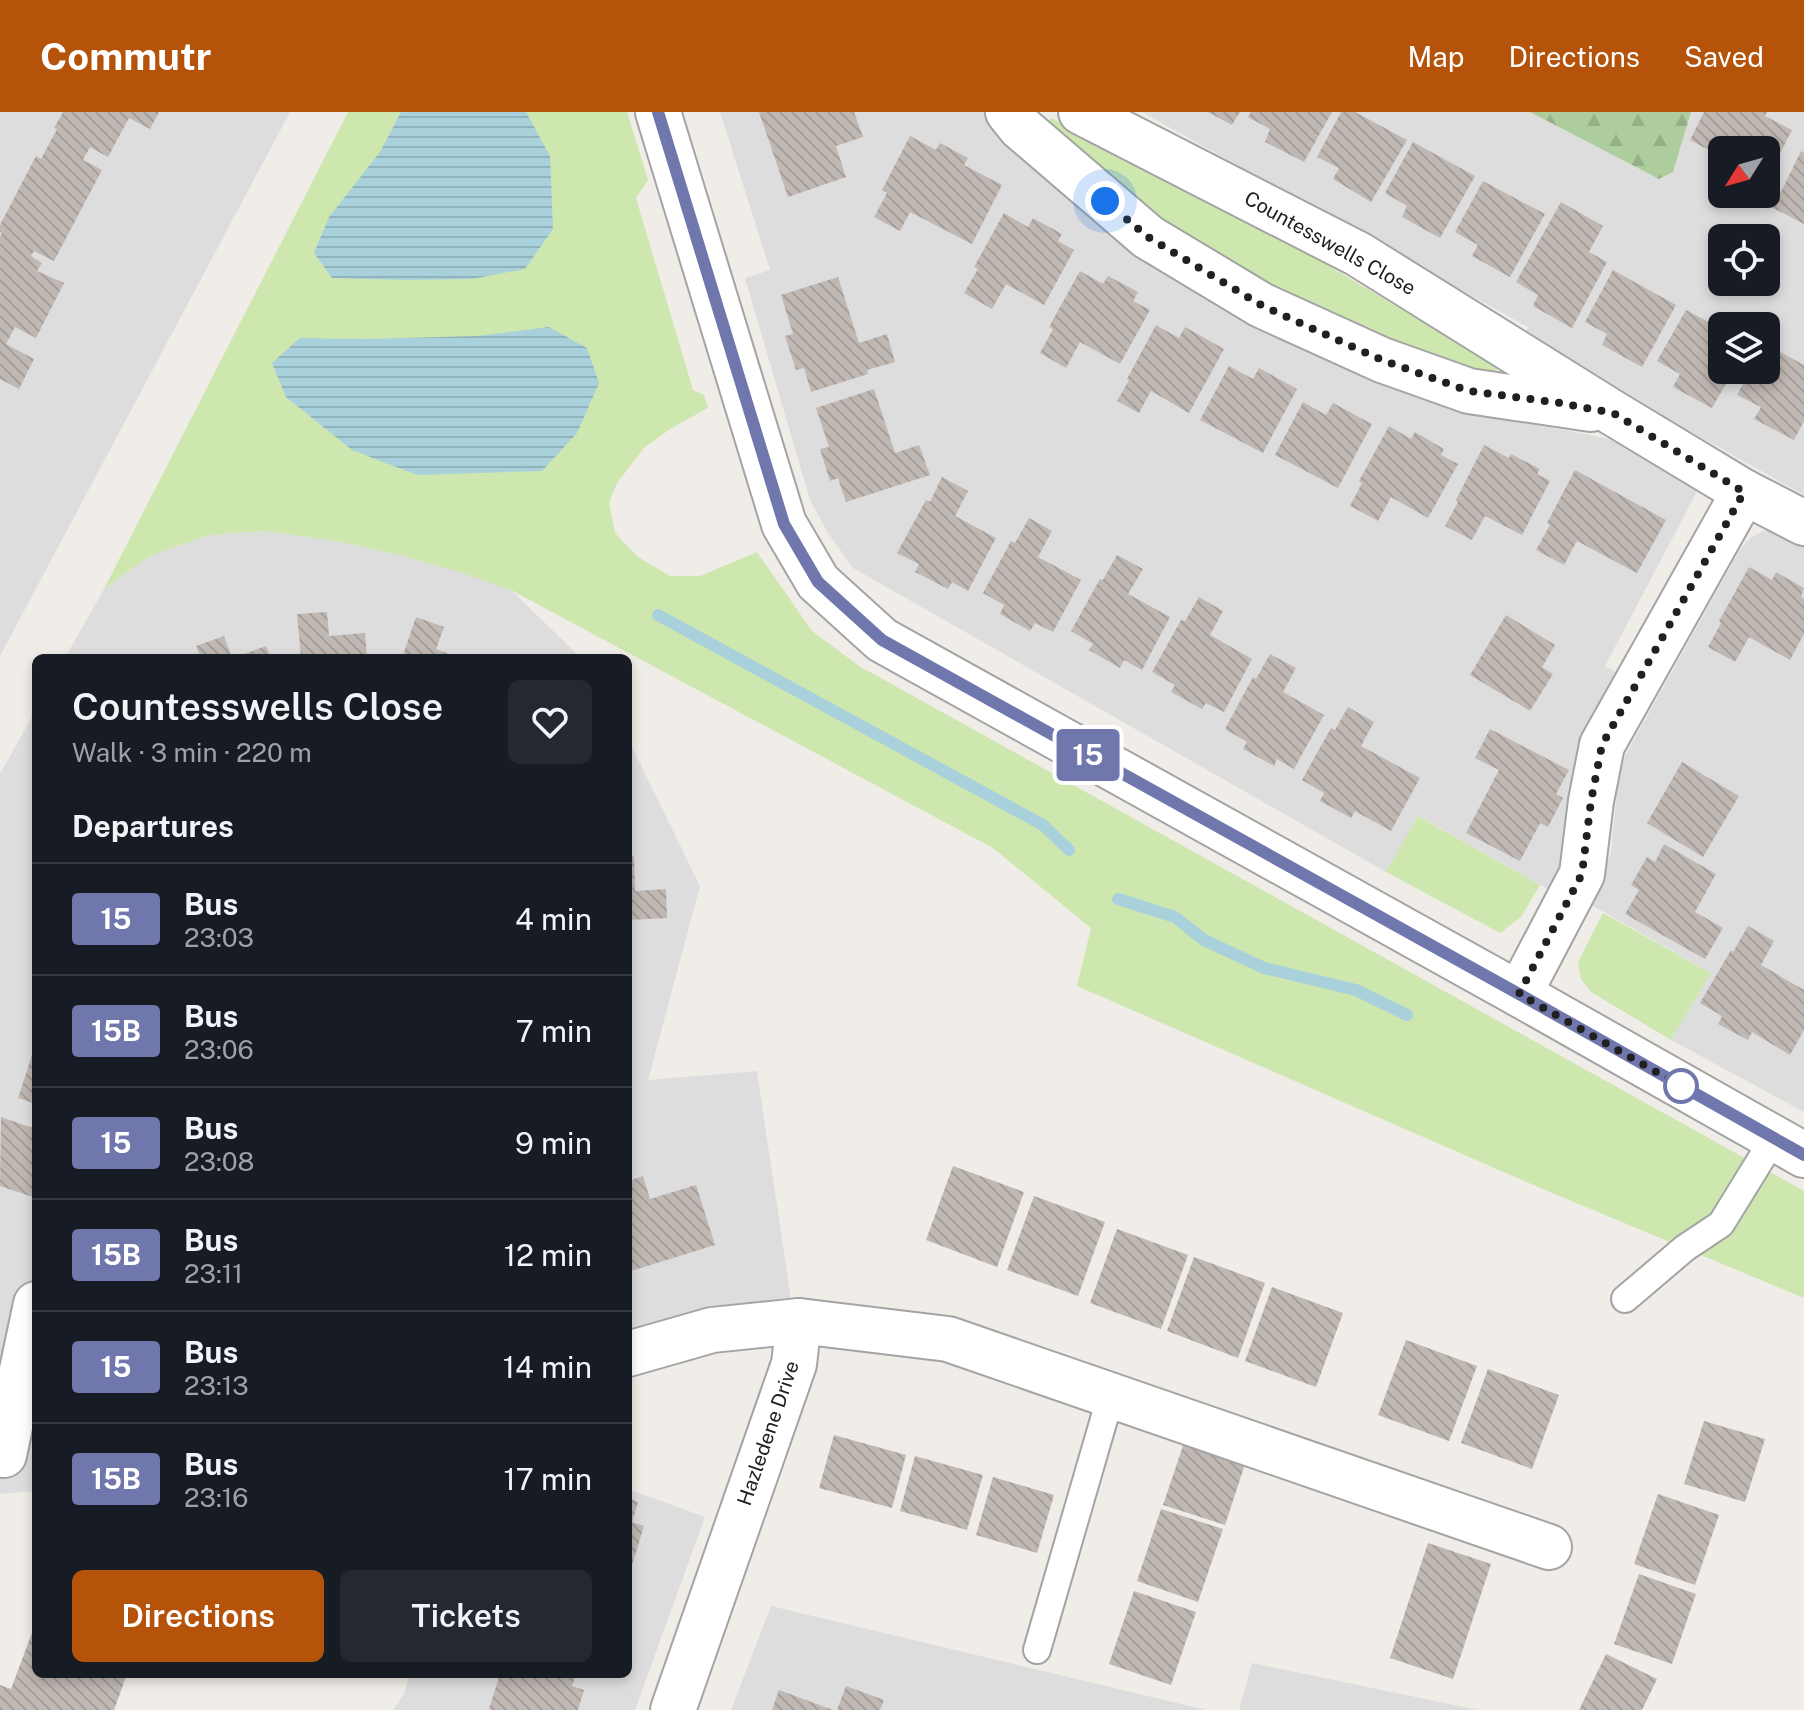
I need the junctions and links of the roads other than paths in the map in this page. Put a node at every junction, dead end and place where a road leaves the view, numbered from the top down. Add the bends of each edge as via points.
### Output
1 (658, 112) edge
2 (1008, 112) edge
3 (1081, 112) edge
4 (1613, 413) junction
5 (1744, 492) junction
6 (1804, 523) edge
7 (1519, 994) junction
8 (1789, 1147) edge
9 (1625, 1299) dead end
10 (799, 1321) junction
11 (32, 1323) edge
12 (632, 1353) edge
13 (1111, 1395) junction
14 (4, 1455) dead end
15 (1549, 1547) dead end
16 (1037, 1650) dead end
17 (673, 1710) edge

1 - 7 street via 784,524 818,582 882,640
2 - 4 street, Countesswells Close via 1148,237 1261,305 1382,360 1469,391
3 - 4 street, Countesswells Close via 1358,254
4 - 5 street, Countesswells Close
5 - 6 street, Countesswells Close
5 - 7 street via 1602,745 1582,874
7 - 8 street
8 - 9 lane via 1721,1224
10 - 12 street via 712,1330
10 - 13 street via 948,1339
10 - 17 street, Hazledene Drive via 794,1364
11 - 14 street
13 - 15 street
13 - 16 lane

